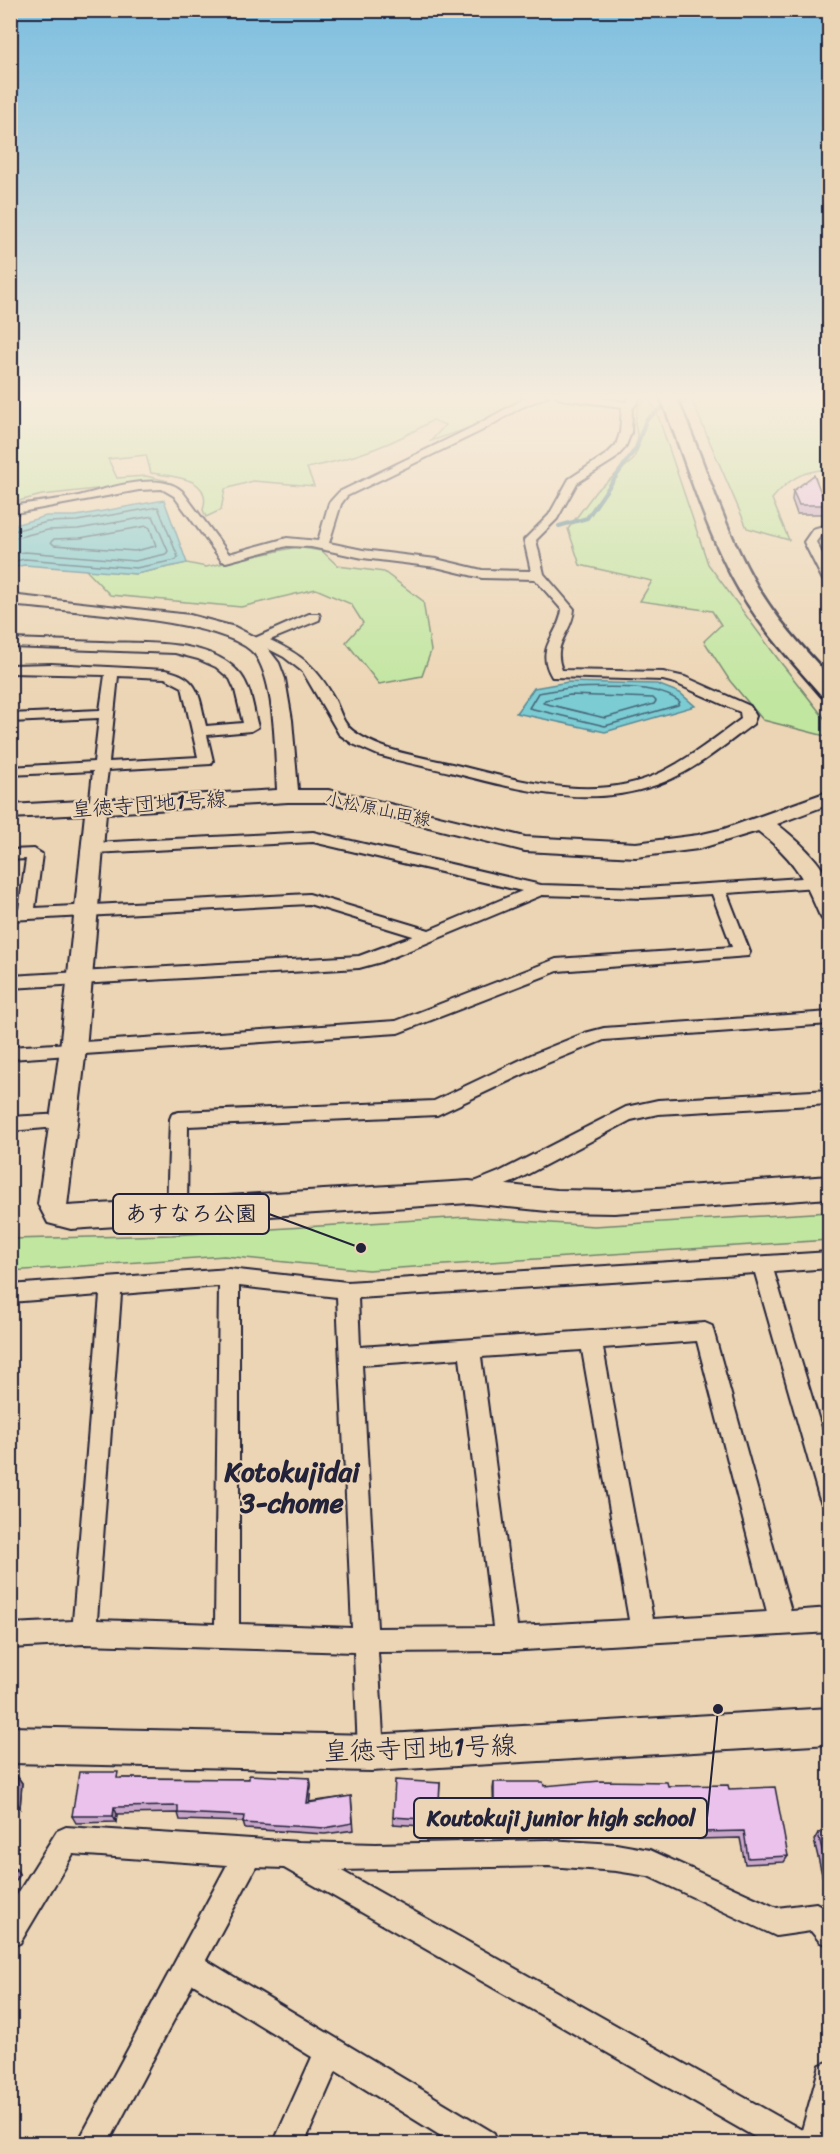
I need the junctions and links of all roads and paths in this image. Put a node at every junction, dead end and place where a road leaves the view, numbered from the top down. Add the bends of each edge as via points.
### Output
1 (92, 497) edge
2 (181, 497) edge
3 (341, 497) edge
4 (565, 497) edge
5 (711, 497) edge
6 (724, 497) edge
7 (10, 511) edge
8 (830, 526) edge
9 (322, 546) junction
10 (750, 552) dead end
11 (538, 575) junction
12 (830, 582) edge
13 (774, 593) dead end
14 (10, 600) edge
15 (314, 617) dead end
16 (255, 641) junction
17 (10, 643) edge
18 (10, 669) edge
19 (112, 671) junction
20 (830, 671) edge
21 (830, 691) edge
22 (107, 714) junction
23 (10, 718) edge
24 (199, 731) junction
25 (101, 766) junction
26 (10, 771) edge
27 (288, 796) junction
28 (830, 797) edge
29 (96, 808) junction
30 (10, 812) edge
31 (762, 824) junction
32 (93, 848) junction
33 (10, 855) edge
34 (817, 882) junction
35 (718, 889) junction
36 (541, 890) junction
37 (87, 910) junction
38 (830, 914) edge
39 (18, 915) edge
40 (430, 936) junction
41 (80, 977) junction
42 (10, 982) edge
43 (830, 1018) edge
44 (73, 1049) junction
45 (10, 1053) edge
46 (830, 1097) edge
47 (63, 1121) junction
48 (10, 1124) edge
49 (830, 1187) edge
50 (469, 1192) junction
51 (177, 1210) junction
52 (830, 1260) edge
53 (762, 1264) junction
54 (229, 1277) junction
55 (111, 1286) junction
56 (347, 1290) junction
57 (10, 1294) edge
58 (591, 1340) junction
59 (469, 1349) junction
60 (350, 1357) junction
61 (830, 1497) edge
62 (830, 1620) edge
63 (782, 1623) junction
64 (644, 1631) junction
65 (84, 1632) junction
66 (10, 1636) edge
67 (227, 1637) junction
68 (507, 1639) junction
69 (365, 1640) junction
70 (830, 1726) edge
71 (10, 1745) edge
72 (371, 1753) junction
73 (249, 1852) junction
74 (286, 1855) junction
75 (830, 1932) edge
76 (10, 1933) edge
77 (188, 1965) junction
78 (330, 2051) junction
79 (830, 2075) edge
80 (92, 2144) edge
81 (288, 2144) edge
82 (483, 2144) edge
83 (797, 2144) edge
84 (813, 2144) edge

1 - 7 street
2 - 9 street via 226,558 287,542
3 - 9 street via 335,503
4 - 11 street via 552,518 530,540
5 - 21 main road via 727,546 744,581 783,637
6 - 10 main road
8 - 12 street via 817,532 810,542
9 - 11 street via 482,574
11 - 16 street via 568,609 568,619 551,650 557,674 663,676 680,680 745,709 748,721 651,782 614,791 549,790 408,758 358,741 338,724 312,673 296,659
13 - 20 main road
14 - 16 street via 190,620
15 - 16 street
16 - 27 street via 276,678
17 - 24 street via 196,653 232,674 240,685 251,727
18 - 19 street
19 - 22 street
19 - 24 street via 165,674 188,684
22 - 23 street
22 - 25 street
24 - 25 street via 206,761
25 - 26 street
25 - 29 street
27 - 29 street, 皇徳寺団地1号線
27 - 31 street, 小松原山田線 via 328,796 544,846 636,850 698,842
28 - 31 street, 小松原山田線
29 - 30 street, 皇徳寺団地1号線
29 - 32 street
31 - 34 street via 800,854
32 - 36 street via 314,837
32 - 37 street
33 - 39 street via 34,854
34 - 35 street
34 - 38 street
35 - 36 street via 602,893
35 - 44 street via 742,952 556,965 398,1028
36 - 40 street
37 - 39 street
37 - 40 street via 309,899
37 - 41 street
40 - 41 street via 359,962
41 - 42 street
41 - 44 street
43 - 51 street via 597,1036 437,1108 179,1119
44 - 45 street
44 - 47 street
46 - 50 street via 658,1107 626,1114 506,1177
47 - 48 street
47 - 51 street via 52,1204 58,1215 71,1218
49 - 50 street via 614,1202
50 - 51 street
52 - 53 street
53 - 56 street
53 - 61 street
54 - 55 street
54 - 56 street
54 - 67 street
55 - 57 street
55 - 65 street
56 - 60 street
58 - 59 street
58 - 63 street via 705,1332
58 - 64 street
59 - 60 street
59 - 68 street
60 - 69 street
62 - 63 street
63 - 64 street
64 - 68 street
65 - 66 street
65 - 67 street
67 - 69 street
68 - 69 street
69 - 72 street
70 - 72 street, 皇徳寺団地1号線
71 - 72 street, 皇徳寺団地1号線
73 - 74 street
73 - 76 street via 66,1840
73 - 77 street
74 - 75 street via 375,1857 552,1852 629,1858 650,1863 776,1922 816,1917
74 - 83 street
77 - 78 street
77 - 80 street
78 - 81 street
78 - 82 street
79 - 84 street

